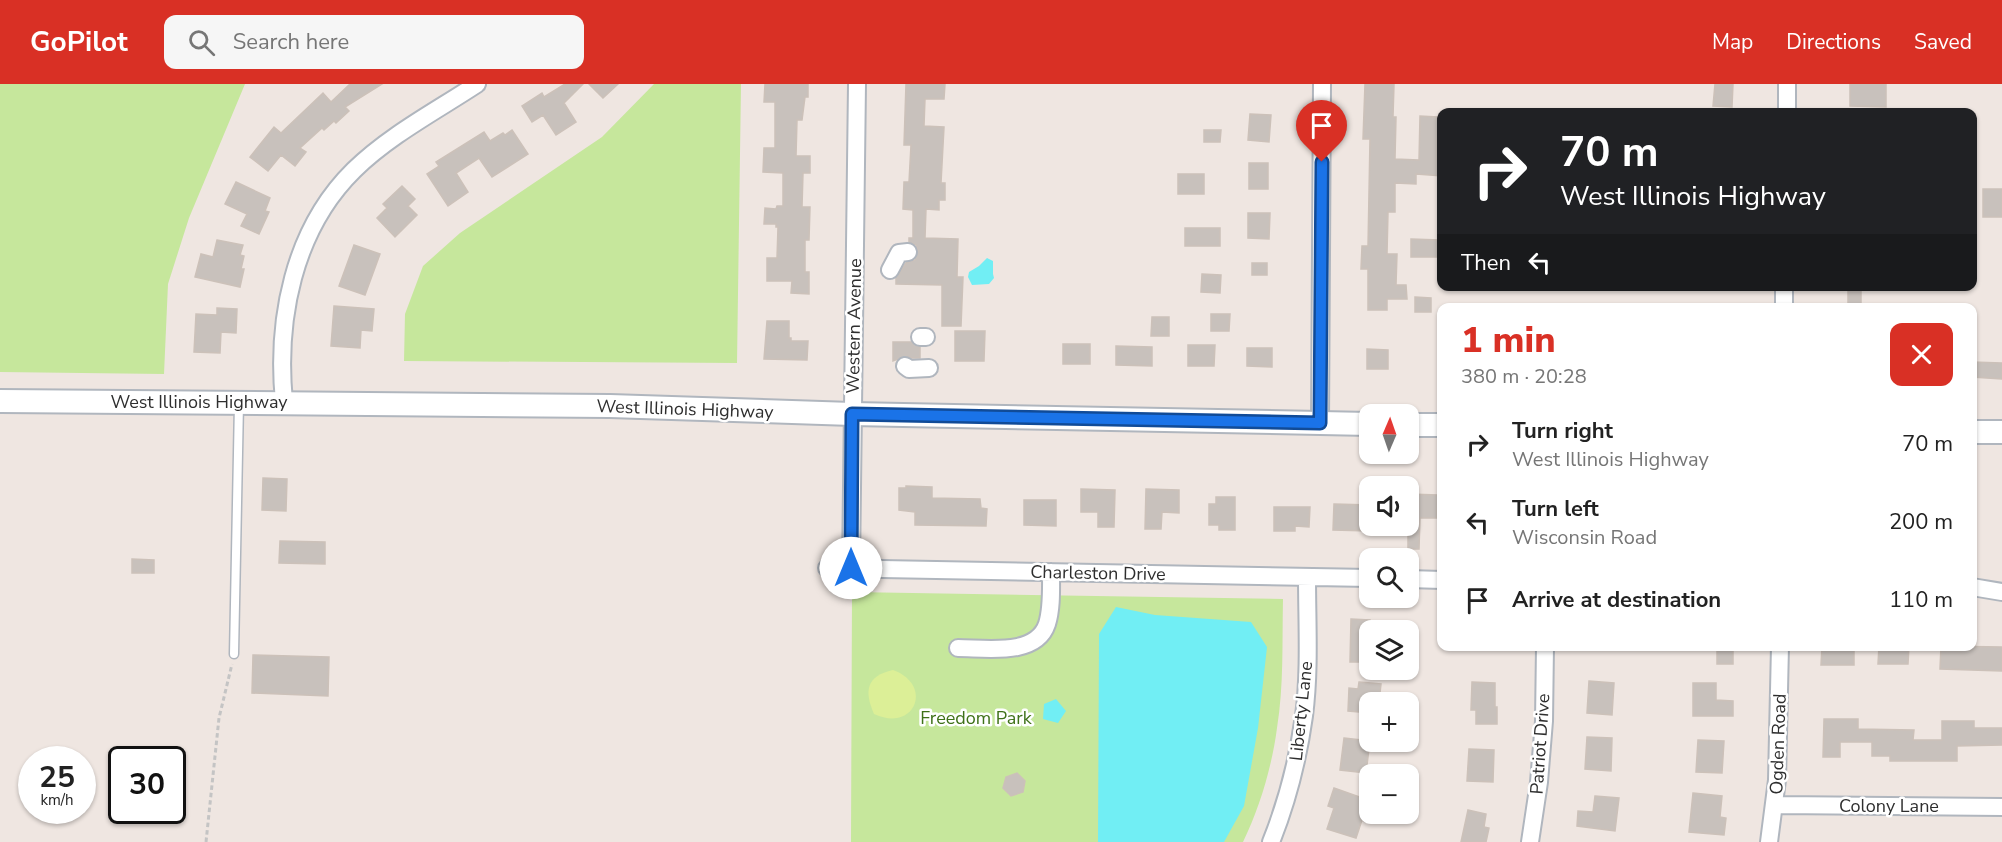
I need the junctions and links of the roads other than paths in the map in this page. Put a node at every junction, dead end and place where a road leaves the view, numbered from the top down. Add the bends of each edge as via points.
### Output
1 (477, 84) edge
2 (857, 84) edge
3 (1322, 84) edge
4 (1787, 84) edge
5 (1787, 108) edge
6 (908, 252) dead end
7 (890, 270) dead end
8 (905, 366) dead end
9 (929, 369) dead end
10 (0, 401) edge
11 (284, 402) junction
12 (239, 403) junction
13 (852, 414) junction
14 (1320, 423) junction
15 (1359, 424) edge
16 (1419, 424) edge
17 (1437, 425) edge
18 (1977, 432) edge
19 (2002, 432) edge
20 (827, 568) dead end
21 (851, 568) junction
22 (1052, 572) junction
23 (1307, 577) junction
24 (1359, 578) edge
25 (1419, 579) edge
26 (1437, 580) edge
27 (1977, 588) edge
28 (2002, 592) edge
29 (958, 648) dead end
30 (1545, 651) edge
31 (1780, 651) edge
32 (234, 654) road end
33 (1775, 805) junction
34 (2002, 807) edge
35 (1271, 842) edge
36 (1530, 842) edge
37 (1769, 842) edge

1 - 11 street via 384,144 353,170 328,202 307,238 289,290 283,337
2 - 13 street, Western Avenue
3 - 14 street
4 - 5 street
6 - 7 street via 899,253
8 - 9 street
10 - 12 street, West Illinois Highway
11 - 12 street, West Illinois Highway
11 - 13 street, West Illinois Highway
12 - 32 lane
13 - 14 street, West Illinois Highway
13 - 21 street, Western Avenue
14 - 15 street, West Illinois Highway
16 - 17 street
18 - 19 street
20 - 21 street, Charleston Drive
21 - 22 street, Charleston Drive
22 - 23 street, Charleston Drive
22 - 29 street via 1047,626 1035,640 1015,649
23 - 24 street, Charleston Drive
23 - 35 street, Liberty Lane via 1304,717 1295,766
25 - 26 street
27 - 28 street
30 - 36 street, Patriot Drive via 1544,721
31 - 33 street, Ogden Road
33 - 34 street, Colony Lane
33 - 37 street, Ogden Road

